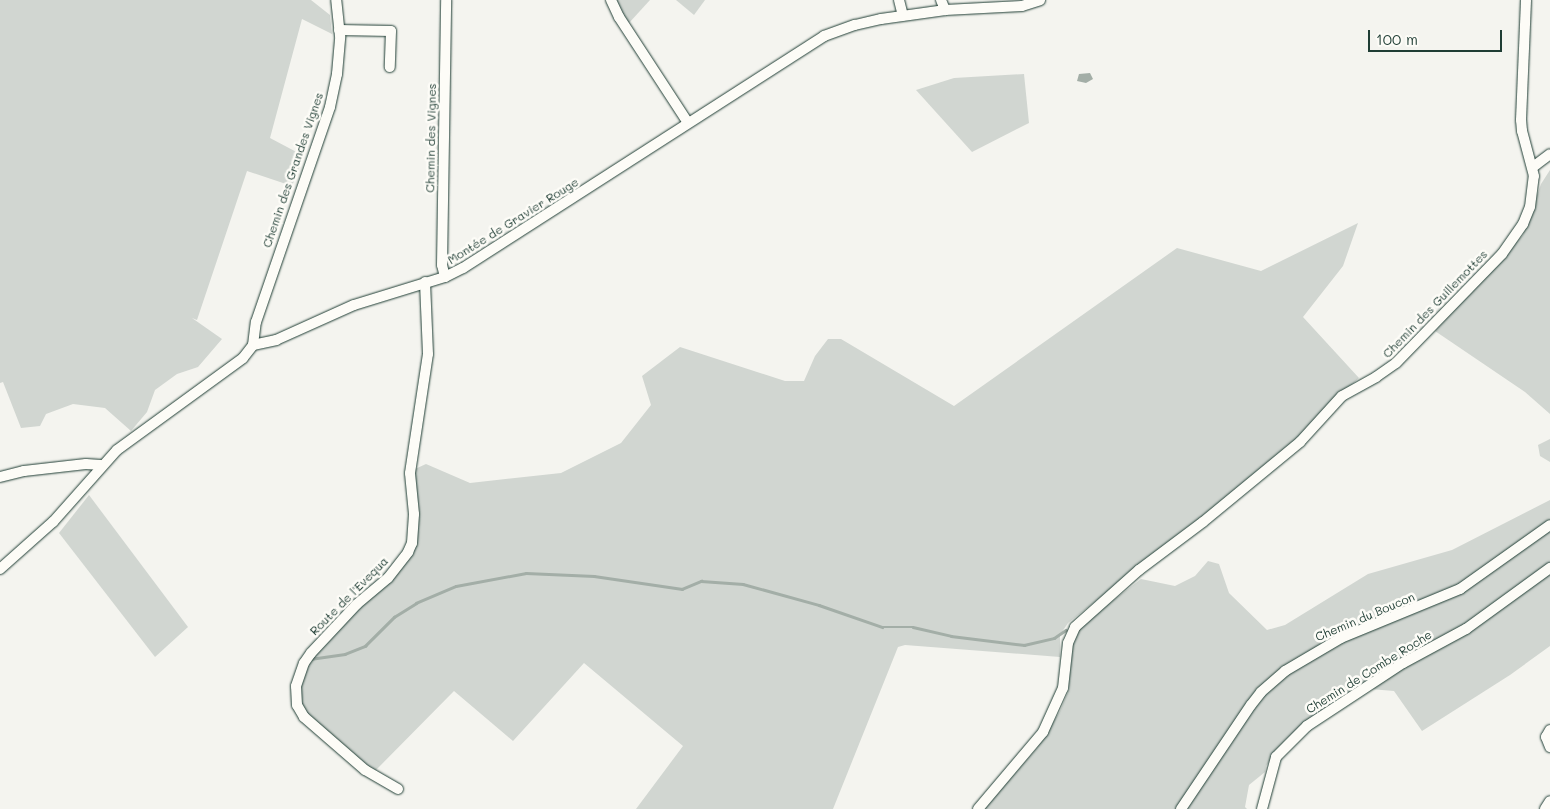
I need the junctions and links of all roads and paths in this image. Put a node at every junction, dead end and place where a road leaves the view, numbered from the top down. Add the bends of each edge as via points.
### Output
1 (336, 0) edge
2 (446, 0) edge
3 (611, 0) edge
4 (899, 0) edge
5 (941, 0) edge
6 (1040, 0) edge
7 (1526, 0) edge
8 (945, 10) junction
9 (903, 16) junction
10 (339, 30) junction
11 (390, 67) dead end
12 (688, 123) junction
13 (1550, 154) edge
14 (1533, 167) junction
15 (445, 277) junction
16 (425, 282) junction
17 (253, 345) junction
18 (101, 466) junction
19 (0, 477) edge
20 (1550, 525) edge
21 (1550, 568) edge
22 (0, 570) edge
23 (1550, 730) edge
24 (1550, 747) edge
25 (398, 788) dead end
26 (1550, 801) edge
27 (978, 809) edge
28 (1181, 809) edge
29 (1262, 809) edge
30 (1545, 809) edge

1 - 10 street, Chemin des Grandes Vignes
2 - 15 street, Chemin des Vignes via 442,238
3 - 12 street
4 - 9 street
5 - 8 street
6 - 8 street, Montée de Gravier Rouge via 1022,6
7 - 14 street, Chemin des Guillemottes via 1521,120
8 - 9 street, Montée de Gravier Rouge
9 - 12 street, Montée de Gravier Rouge via 855,25 824,36
10 - 11 street via 391,31
10 - 17 street, Chemin des Grandes Vignes via 337,74 330,107 256,322
12 - 15 street, Montée de Gravier Rouge via 498,247
13 - 14 street
14 - 27 street, Chemin des Guillemottes via 1533,189 1523,224 1502,254 1433,327 1388,370 1342,396 1294,447 1139,570 1075,628 1070,634 1063,688 1043,732
15 - 16 street, Montée de Gravier Rouge
16 - 17 street, Montée de Gravier Rouge via 354,305 276,340
16 - 25 street, Route de l'Evequa via 428,354 410,473 414,514 412,543 388,578 311,653 296,686 296,705 304,717 365,770
17 - 18 street via 243,358 132,438
18 - 19 street via 86,464
18 - 22 street via 53,522
20 - 28 street, Chemin du Boucon via 1460,589 1341,638 1285,671 1251,705
21 - 29 street, Chemin de Combe Roche via 1466,629 1403,663 1307,726 1276,757
23 - 24 street via 1546,737
26 - 30 street

